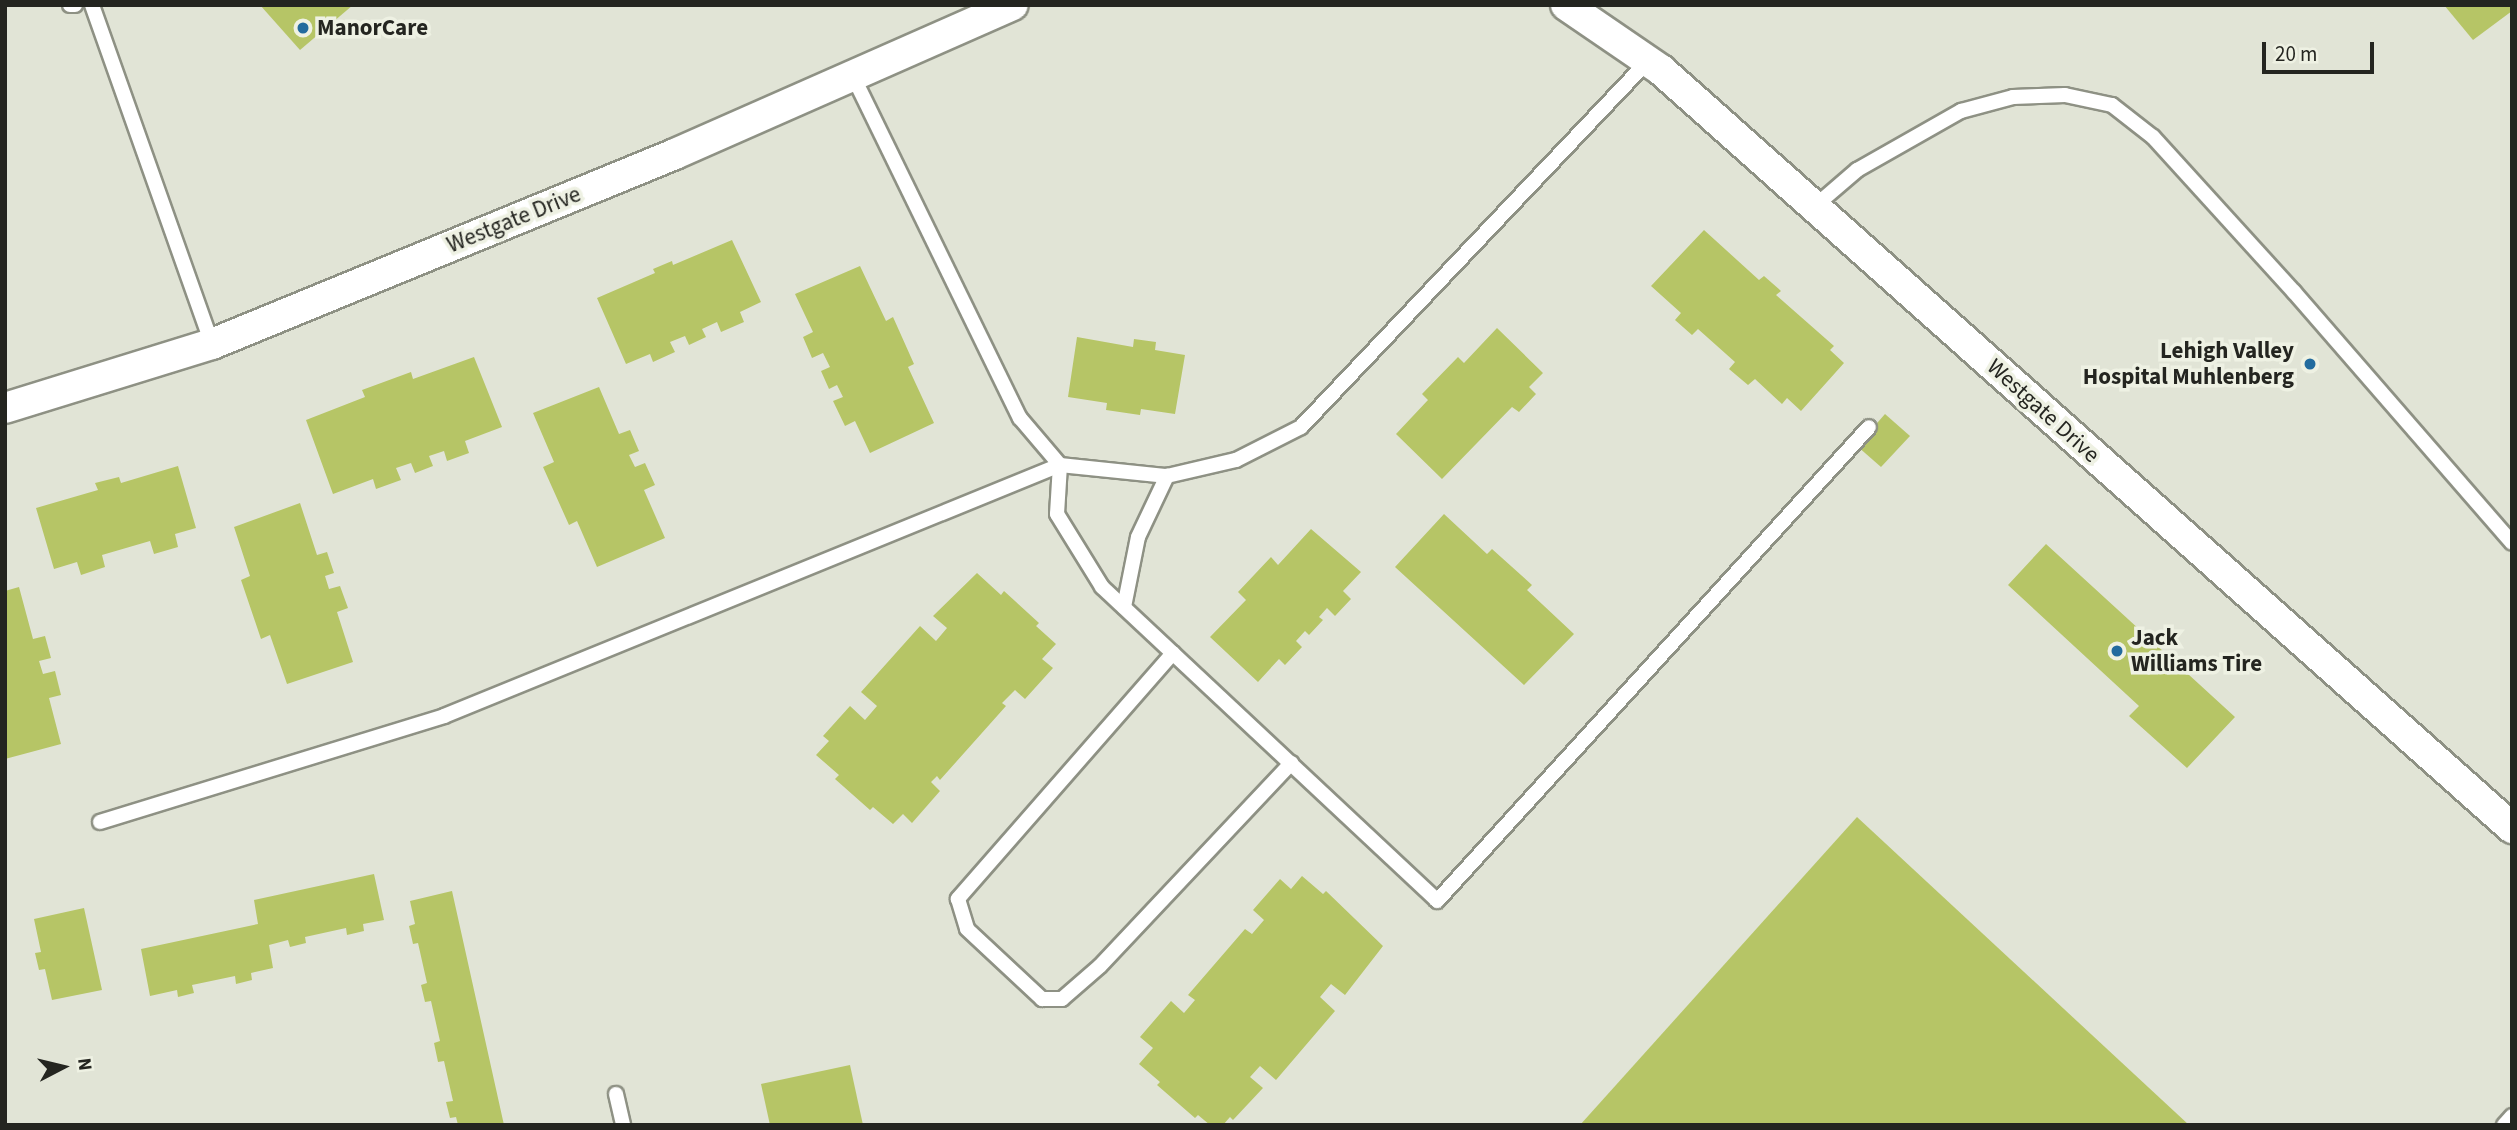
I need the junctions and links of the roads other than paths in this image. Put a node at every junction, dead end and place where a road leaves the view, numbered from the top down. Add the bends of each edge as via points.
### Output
1 (92, 5) edge
2 (1013, 5) edge
3 (1566, 5) edge
4 (1647, 61) junction
5 (852, 74) junction
6 (1814, 207) junction
7 (212, 344) junction
8 (5, 408) edge
9 (1869, 427) dead end
10 (1059, 465) junction
11 (1167, 476) junction
12 (2512, 543) edge
13 (1124, 607) junction
14 (1173, 653) junction
15 (1292, 763) junction
16 (100, 821) dead end
17 (2512, 828) edge
18 (616, 1094) dead end
19 (2512, 1116) edge
20 (623, 1125) edge
21 (2504, 1125) edge

1 - 7 lane
2 - 5 street, Westgate Drive
3 - 4 street, Westgate Drive
4 - 6 street, Westgate Drive
4 - 11 lane via 1301,427 1236,460
5 - 7 street, Westgate Drive via 676,154
5 - 10 lane via 1020,418
6 - 12 lane via 1857,170 1961,111 2013,97 2066,94 2112,105 2153,137
6 - 17 street, Westgate Drive
7 - 8 street, Westgate Drive
9 - 15 lane via 1437,901
10 - 11 lane
10 - 13 lane via 1057,514 1102,587
10 - 16 lane via 444,716
11 - 13 lane via 1138,537
13 - 14 lane
14 - 15 lane
14 - 15 lane via 958,900 967,929 1023,982 1042,999 1062,999 1100,966
18 - 20 lane
19 - 21 lane

